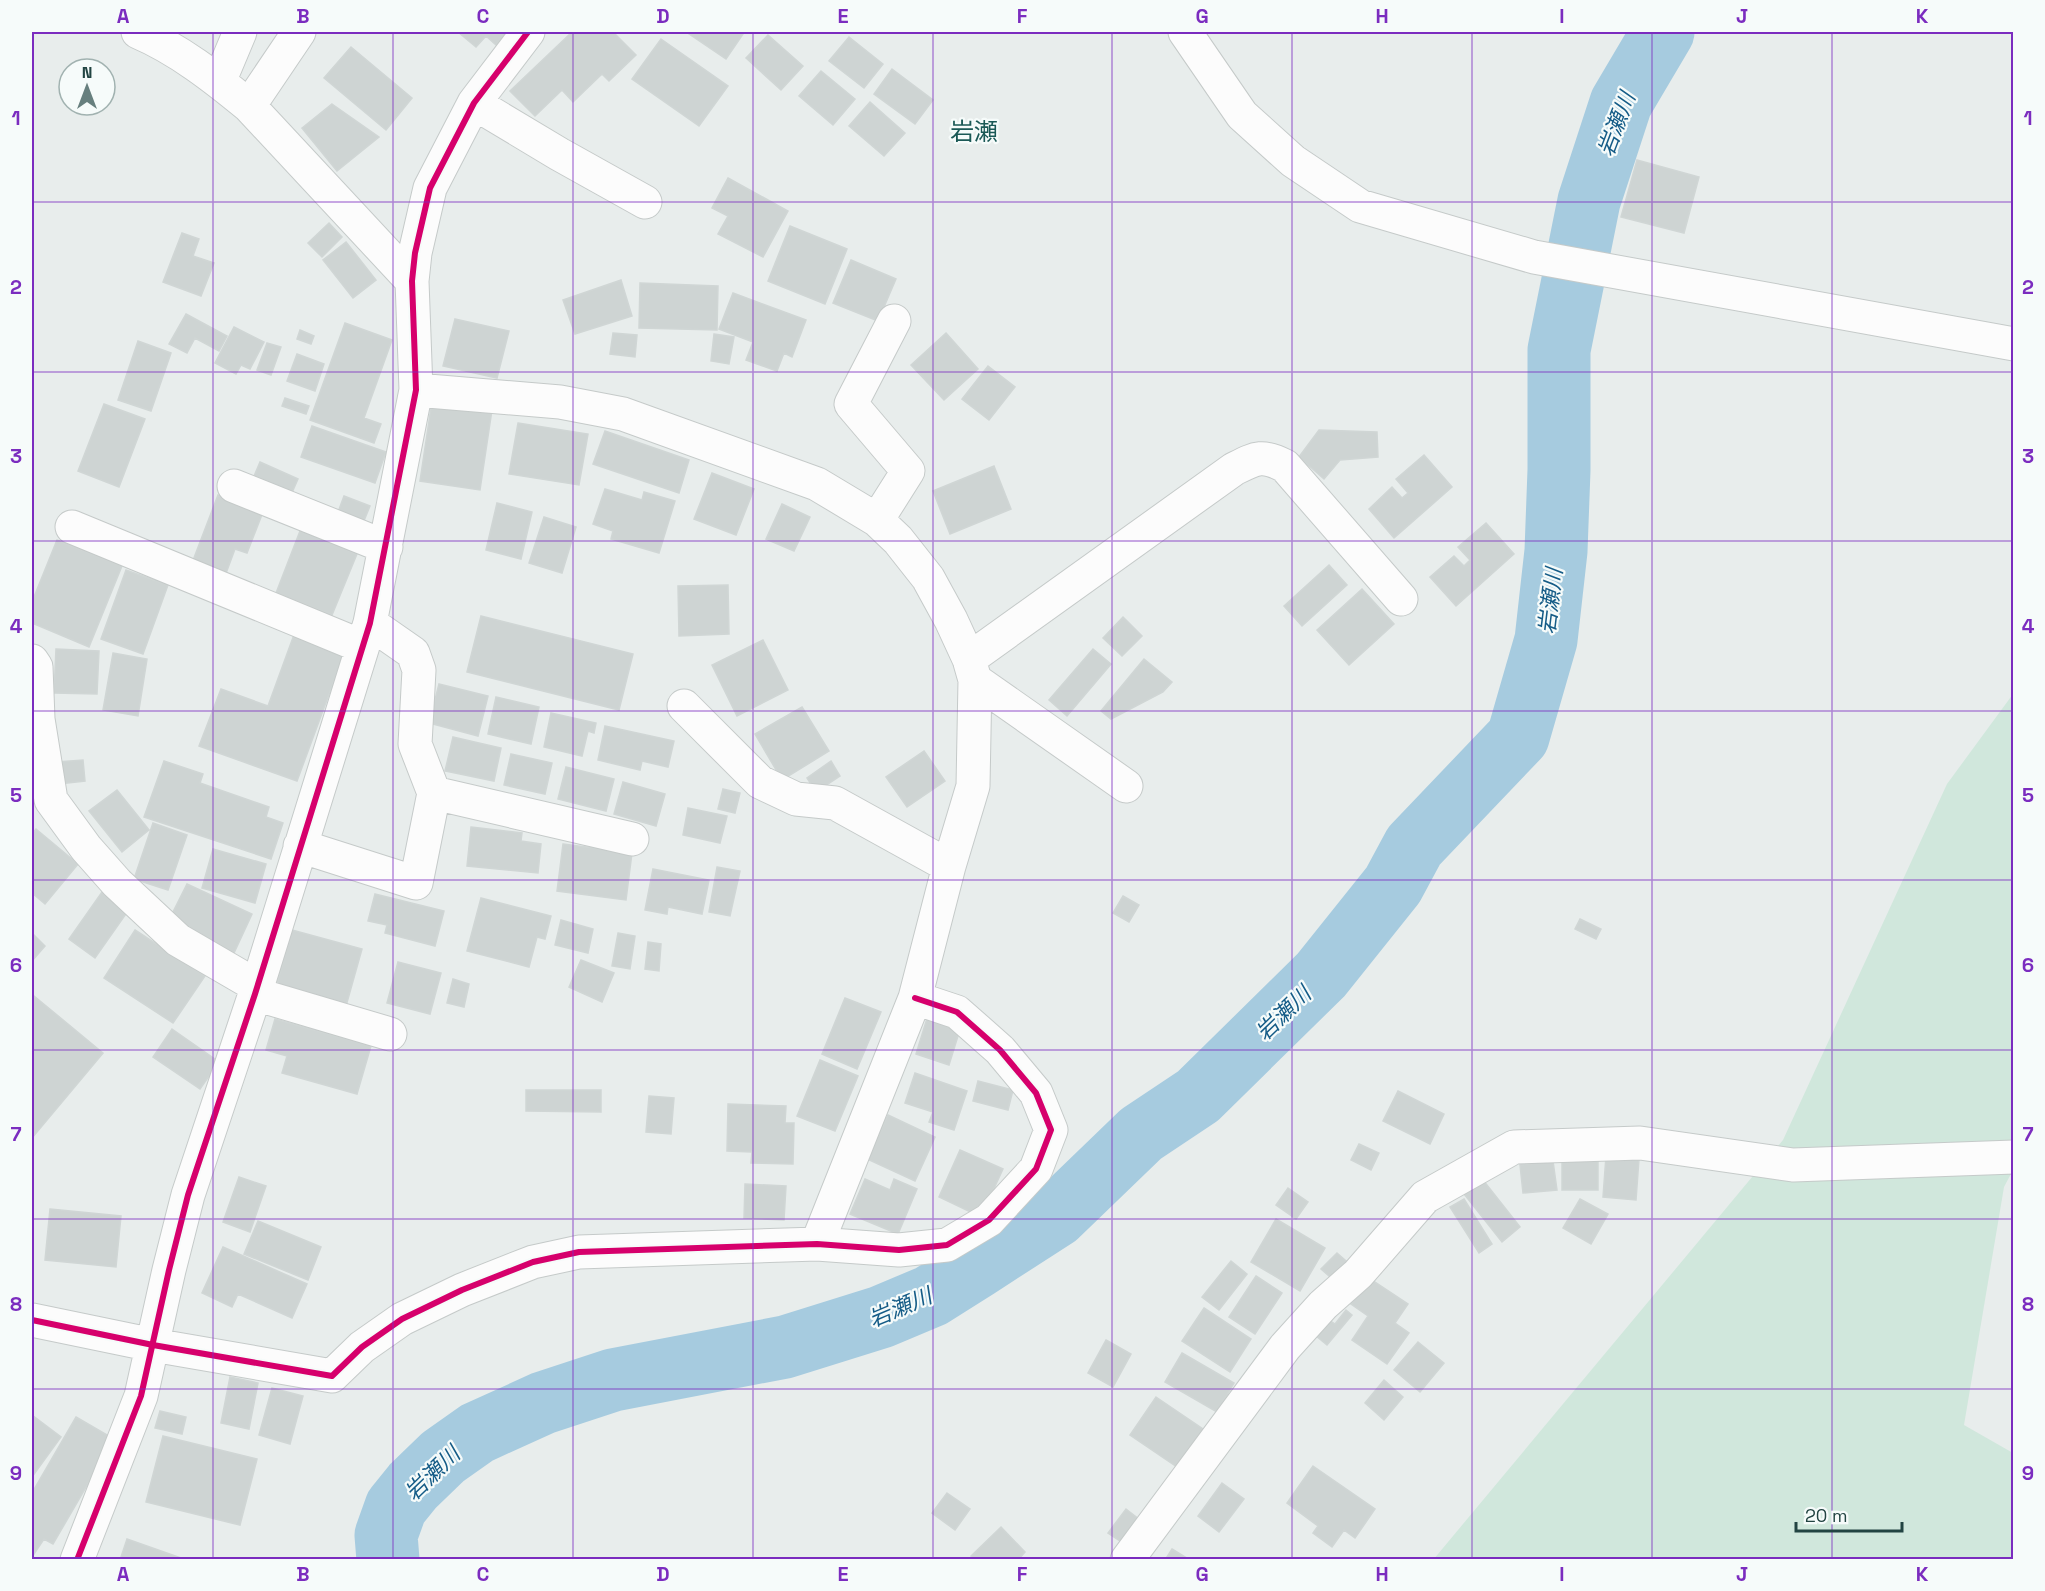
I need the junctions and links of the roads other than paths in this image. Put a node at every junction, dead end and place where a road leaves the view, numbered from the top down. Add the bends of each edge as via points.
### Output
1 (138, 32) edge
2 (240, 32) edge
3 (299, 32) edge
4 (528, 32) edge
5 (1185, 32) edge
6 (219, 82) junction
7 (474, 103) junction
8 (249, 106) junction
9 (645, 202) dead end
10 (412, 281) junction
11 (894, 321) dead end
12 (2013, 344) edge
13 (416, 390) junction
14 (234, 486) dead end
15 (877, 520) junction
16 (72, 527) dead end
17 (386, 547) junction
18 (1401, 598) dead end
19 (365, 635) junction
20 (32, 661) edge
21 (972, 669) junction
22 (684, 706) dead end
23 (35, 722) edge
24 (1126, 786) dead end
25 (434, 793) junction
26 (632, 839) dead end
27 (300, 846) junction
28 (949, 866) junction
29 (256, 990) junction
30 (915, 998) junction
31 (390, 1034) dead end
32 (2013, 1156) edge
33 (817, 1244) junction
34 (32, 1320) edge
35 (153, 1345) junction
36 (77, 1560) edge
37 (1127, 1560) edge

1 - 6 street
2 - 6 street
3 - 8 street
4 - 7 street
5 - 12 street via 1242,115 1293,161 1360,206 1533,257
6 - 8 street
7 - 9 street
7 - 10 street via 430,189
8 - 10 street
10 - 13 street
11 - 15 street via 851,404 908,471
13 - 15 street via 560,402 623,414 817,484
13 - 17 street
14 - 17 street
15 - 21 street via 928,578
16 - 19 street
17 - 19 street
18 - 21 street via 1285,466 1271,459 1254,459 1234,469
19 - 25 street via 413,653 419,670 415,744
19 - 27 street
20 - 23 street via 36,667
21 - 24 street
21 - 28 street via 973,786
22 - 28 street via 760,782 796,799 835,803
23 - 29 street via 51,800 86,848 178,940
25 - 26 street
25 - 27 street via 416,883
27 - 29 street
28 - 30 street
29 - 31 street
29 - 35 street via 188,1195
30 - 33 street
30 - 33 street via 957,1012 1000,1050 1036,1093 1051,1130 1036,1169 989,1220 947,1245 899,1250
32 - 37 street via 1793,1165 1640,1143 1514,1147 1425,1197 1358,1274 1323,1305 1285,1347
33 - 35 street via 579,1252 533,1262 402,1319 362,1347 333,1376
34 - 35 street
35 - 36 street via 141,1396

